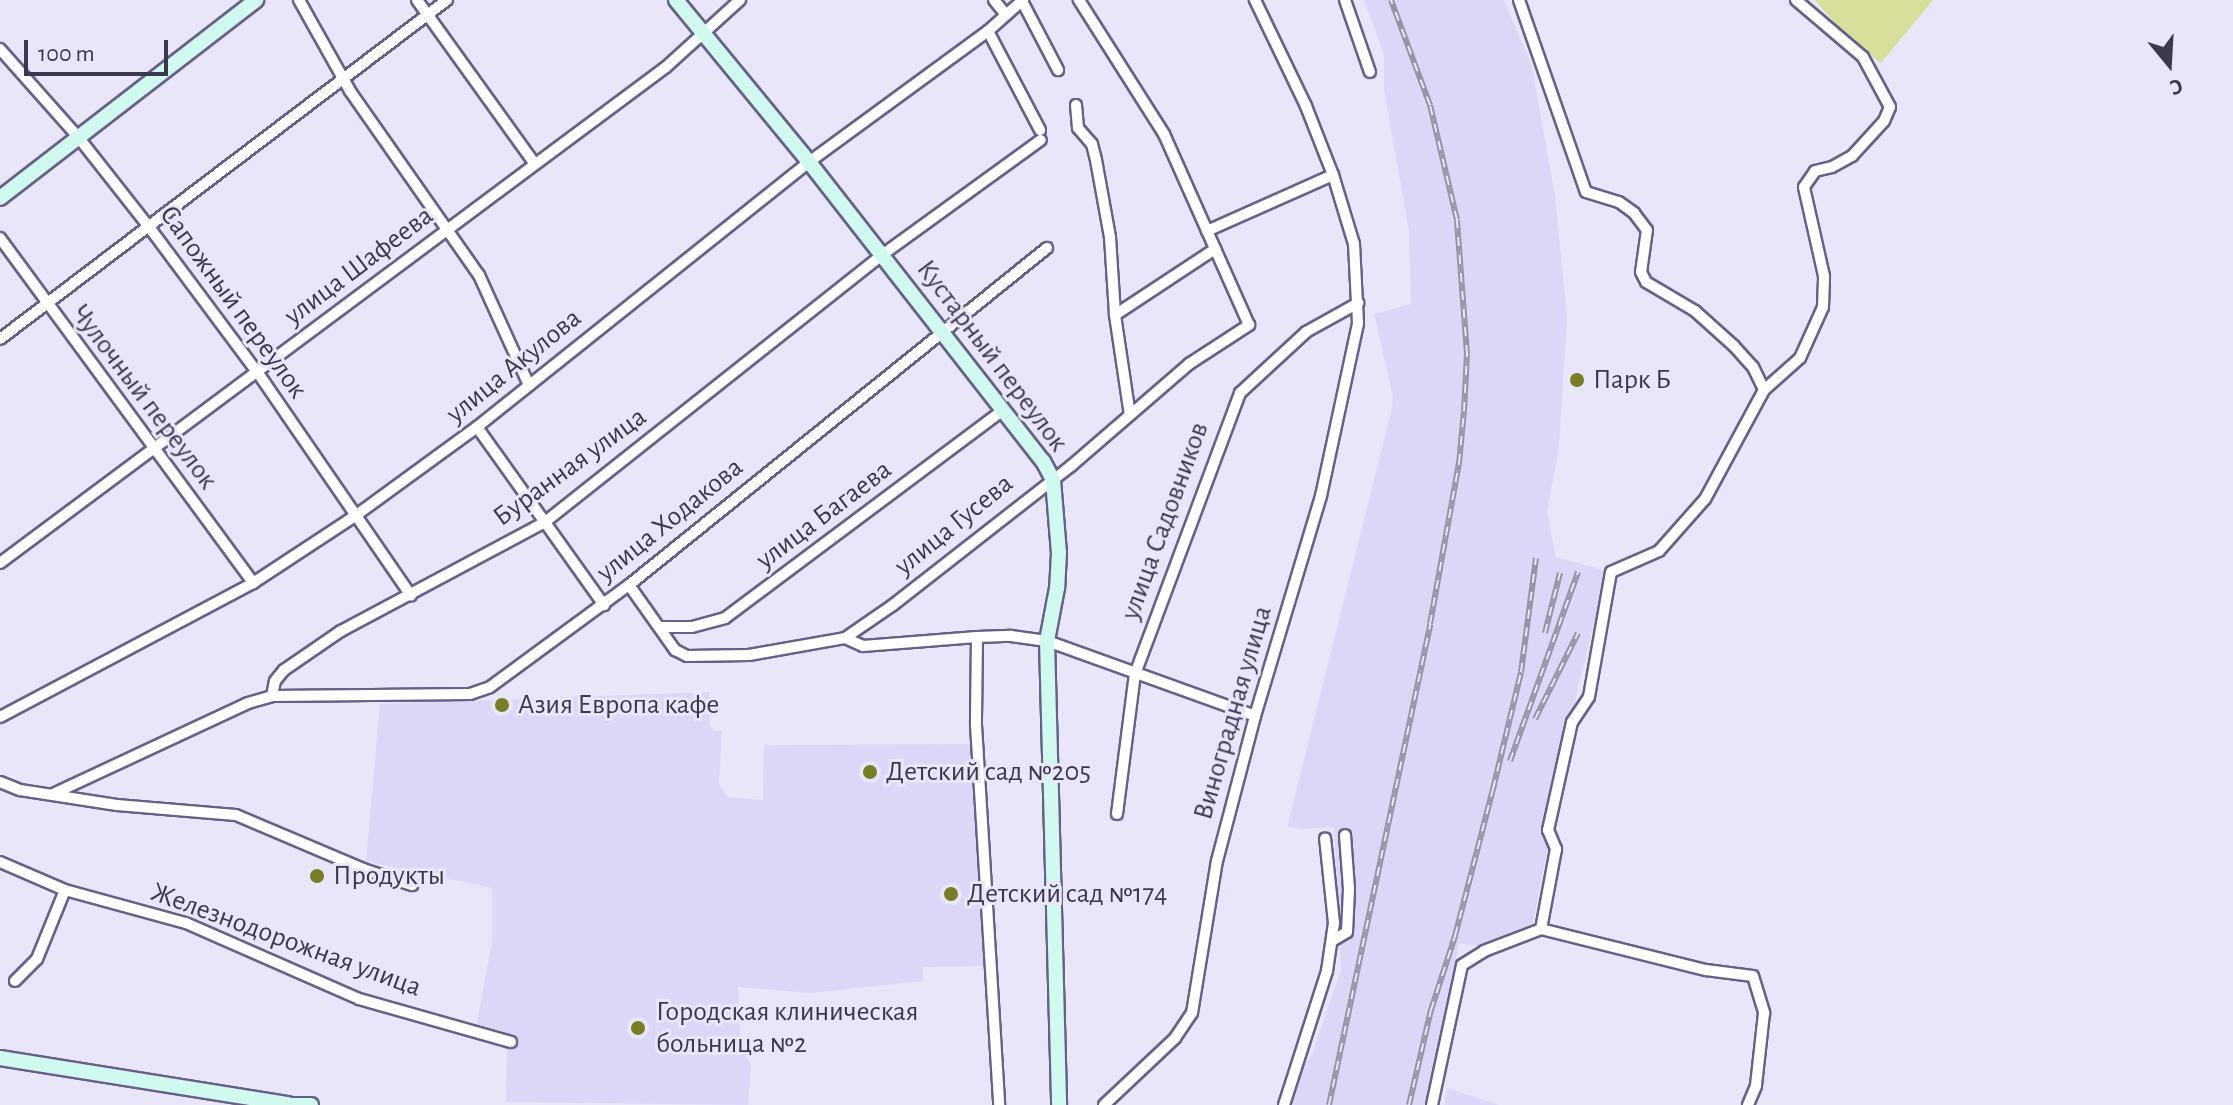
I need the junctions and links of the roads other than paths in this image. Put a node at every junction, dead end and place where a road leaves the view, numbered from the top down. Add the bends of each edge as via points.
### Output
1 (256, 0) edge
2 (299, 0) edge
3 (417, 0) edge
4 (447, 0) edge
5 (676, 0) edge
6 (740, 0) edge
7 (994, 0) edge
8 (1022, 0) edge
9 (1079, 0) edge
10 (1255, 0) edge
11 (1345, 0) edge
12 (1519, 0) edge
13 (1796, 0) edge
14 (428, 15) junction
15 (1006, 15) junction
16 (988, 31) junction
17 (703, 32) junction
18 (0, 49) edge
19 (1058, 70) dead end
20 (1370, 72) dead end
21 (344, 81) junction
22 (1076, 105) dead end
23 (79, 138) junction
24 (809, 162) junction
25 (535, 164) junction
26 (1333, 175) junction
27 (0, 198) edge
28 (149, 227) junction
29 (448, 228) junction
30 (1207, 231) junction
31 (0, 238) edge
32 (1047, 248) dead end
33 (1215, 249) junction
34 (882, 255) junction
35 (1358, 303) junction
36 (45, 304) junction
37 (1115, 315) junction
38 (941, 331) junction
39 (0, 339) edge
40 (258, 373) junction
41 (529, 385) junction
42 (1764, 390) junction
43 (1003, 410) junction
44 (1130, 415) junction
45 (477, 427) junction
46 (152, 447) junction
47 (1053, 480) junction
48 (355, 516) junction
49 (545, 522) junction
50 (0, 563) edge
51 (253, 583) junction
52 (629, 585) junction
53 (411, 596) junction
54 (604, 605) junction
55 (661, 627) junction
56 (977, 637) junction
57 (845, 638) junction
58 (1047, 641) junction
59 (1135, 674) junction
60 (272, 696) junction
61 (1255, 716) junction
62 (0, 717) edge
63 (0, 782) edge
64 (53, 794) junction
65 (1117, 814) dead end
66 (1345, 835) dead end
67 (1325, 838) dead end
68 (0, 862) edge
69 (412, 885) dead end
70 (65, 890) junction
71 (1541, 929) junction
72 (1332, 941) junction
73 (15, 981) dead end
74 (511, 1042) dead end
75 (0, 1058) edge
76 (213, 1098) edge
77 (285, 1104) edge
78 (311, 1105) edge
79 (999, 1105) edge
80 (1059, 1105) edge
81 (1104, 1105) edge
82 (1284, 1105) edge
83 (1432, 1105) edge
84 (1748, 1105) edge

1 - 23 street
2 - 21 street
3 - 14 street
4 - 14 street
5 - 17 street, Кустарный переулок
6 - 17 street, улица Шафеева
7 - 15 street
8 - 15 street, улица Акулова
8 - 19 street
9 - 30 street via 1164,134
10 - 26 street, Виноградная улица
11 - 20 street
12 - 42 street via 1586,192 1619,202 1634,213 1647,230 1641,272 1646,282 1695,311 1734,346
13 - 42 street via 1863,57 1890,107 1852,156 1815,171 1804,187 1824,276 1823,307 1800,358
14 - 21 street
14 - 25 street
15 - 16 street, улица Акулова
16 - 24 street, улица Акулова
16 - 34 street, Буранная улица via 1041,135
17 - 24 street, Кустарный переулок
17 - 25 street, улица Шафеева via 666,67
18 - 23 street, Сапожный переулок
21 - 28 street
21 - 29 street
22 - 37 street via 1078,128 1092,144 1096,160 1110,237
23 - 27 street
23 - 28 street, Сапожный переулок
24 - 34 street, Кустарный переулок
24 - 41 street, улица Акулова
25 - 29 street, улица Шафеева
26 - 30 street
26 - 35 street, Виноградная улица via 1354,244
28 - 36 street
28 - 40 street, Сапожный переулок
29 - 40 street, улица Шафеева
29 - 41 street via 479,275
30 - 33 street
31 - 36 street, Чулочный переулок
32 - 38 street, улица Ходакова
33 - 37 street
33 - 44 street, улица Гусева via 1249,325 1189,364
34 - 38 street, Кустарный переулок
34 - 49 street, Буранная улица
35 - 59 street, улица Садовников via 1306,332 1240,393
35 - 61 street, Виноградная улица via 1321,496
36 - 39 street
36 - 46 street, Чулочный переулок
37 - 44 street
38 - 43 street, Кустарный переулок
38 - 52 street, улица Ходакова
40 - 46 street, улица Шафеева
40 - 48 street, Сапожный переулок
41 - 45 street, улица Акулова
42 - 71 street via 1705,499 1659,551 1611,572 1589,697 1572,722 1548,830 1556,849
43 - 47 street, Кустарный переулок
43 - 55 street, улица Багаева via 725,618 692,627
44 - 47 street, улица Гусева
45 - 48 street, улица Акулова
45 - 49 street
46 - 50 street, улица Шафеева
46 - 51 street, Чулочный переулок
47 - 57 street, улица Гусева
47 - 58 street, Кустарный переулок via 1059,553
48 - 51 street, улица Акулова
48 - 53 street, Сапожный переулок
49 - 53 street, Буранная улица
49 - 54 street
51 - 62 street, улица Акулова
52 - 54 street, улица Ходакова
52 - 55 street, улица Гусева
53 - 60 street, Буранная улица via 341,631 284,670
54 - 60 street, улица Ходакова via 490,687 470,694
55 - 57 street, улица Гусева via 675,650 687,656 749,655
56 - 57 street via 863,646
56 - 58 street
56 - 79 street via 976,725
58 - 59 street
58 - 80 street, Кустарный переулок
59 - 61 street
59 - 65 street, улица Садовников
60 - 64 street
61 - 81 street, Виноградная улица via 1217,861 1192,1013 1175,1038
63 - 64 street
64 - 69 street via 236,815
66 - 72 street via 1347,932
67 - 72 street
68 - 70 street, Железнодорожная улица
70 - 73 street via 37,959
70 - 74 street, Железнодорожная улица via 186,923 359,999
71 - 83 street via 1462,965
71 - 84 street via 1706,970 1753,976 1764,1013 1756,1086
72 - 82 street
75 - 76 street
76 - 77 street
77 - 78 street

